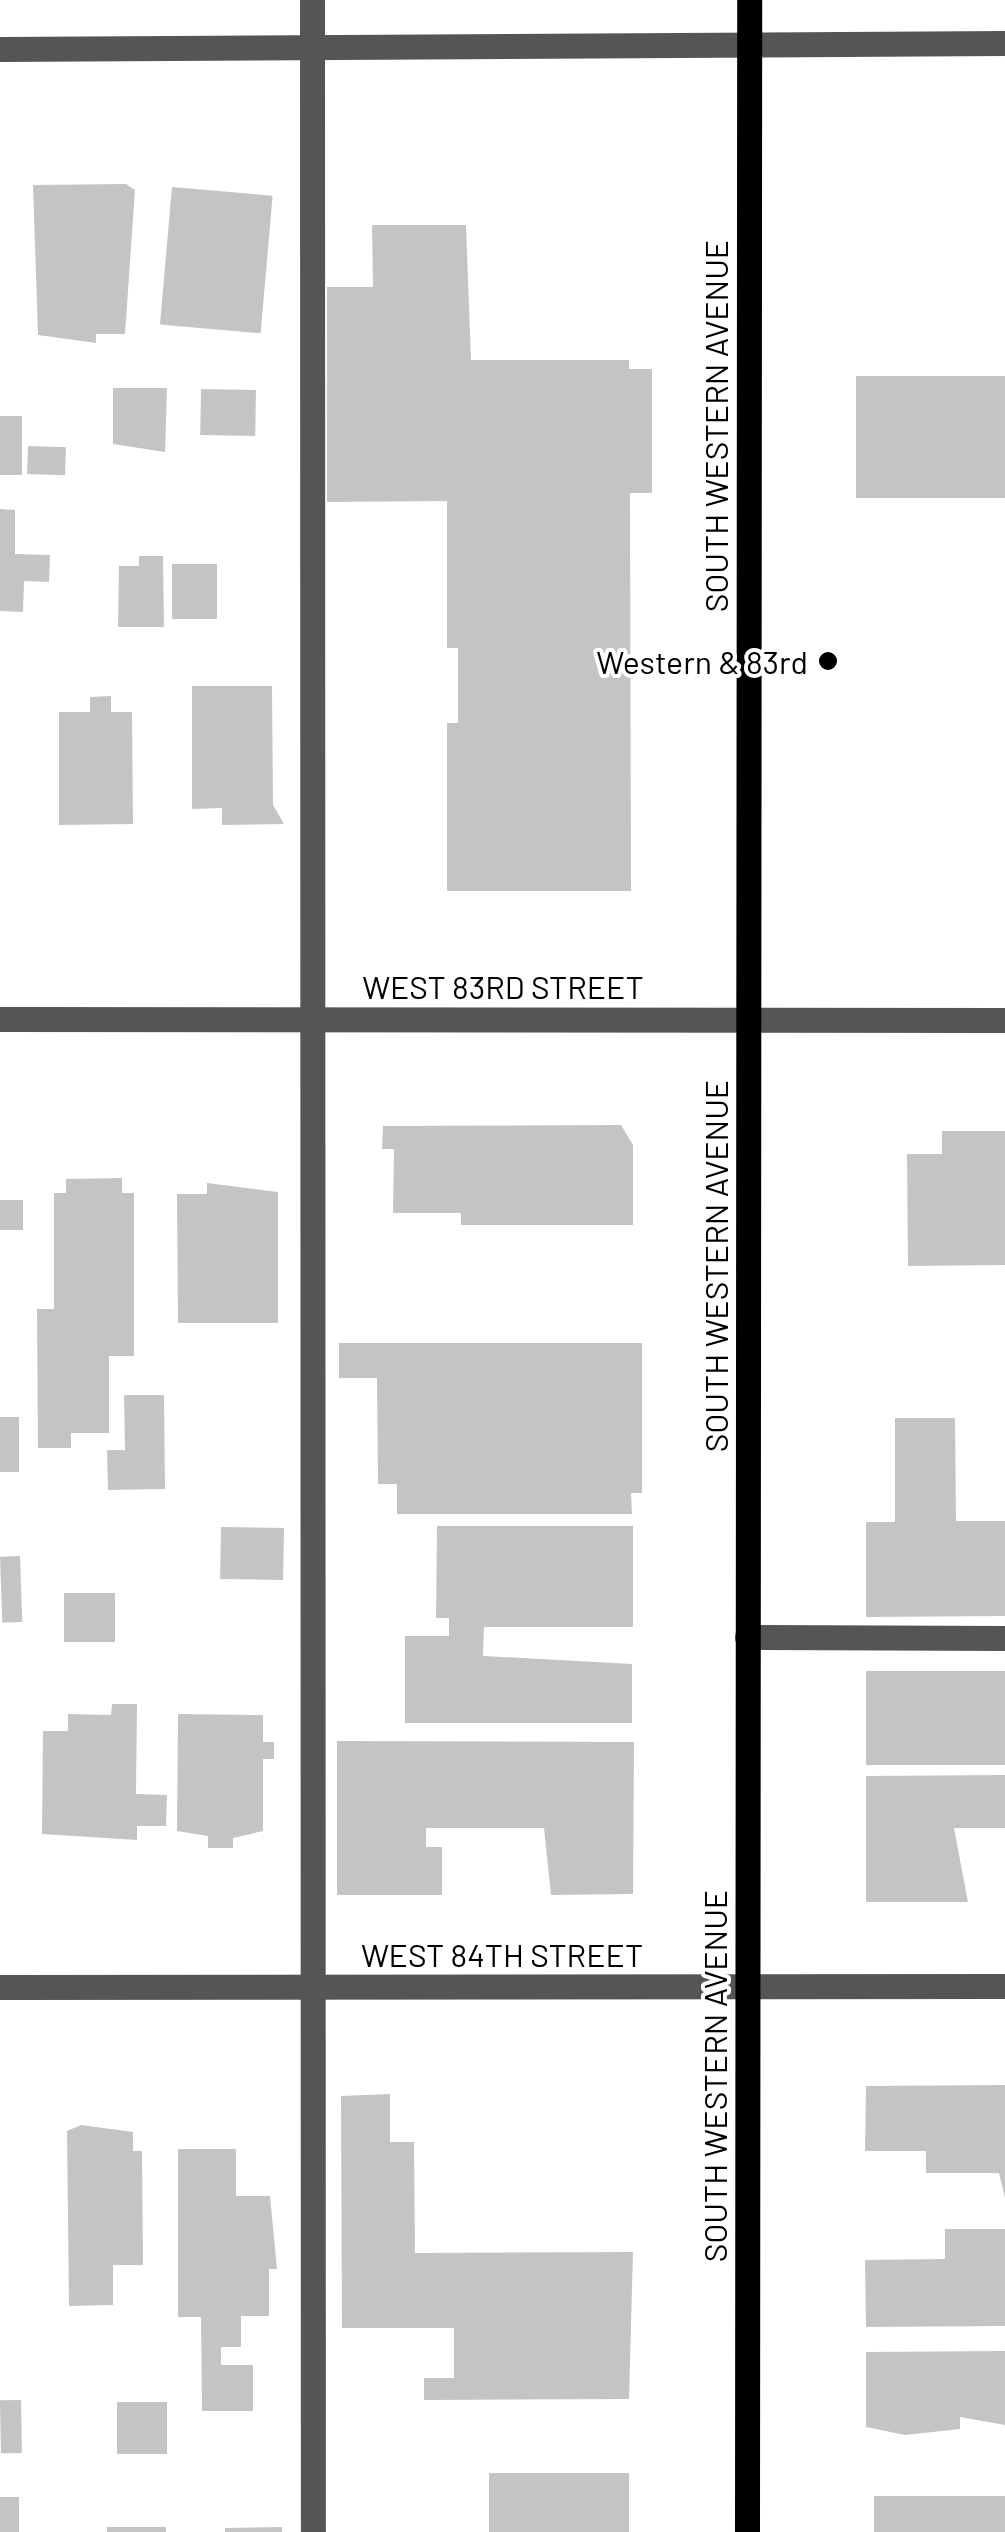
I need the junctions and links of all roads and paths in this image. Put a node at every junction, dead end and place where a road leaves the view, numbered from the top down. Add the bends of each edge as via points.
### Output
1 (312, 0) edge
2 (749, 0) edge
3 (1005, 44) edge
4 (749, 46) junction
5 (312, 48) junction
6 (0, 50) edge
7 (0, 1018) edge
8 (319, 1019) junction
9 (748, 1019) junction
10 (1005, 1020) edge
11 (747, 1637) junction
12 (1005, 1638) edge
13 (0, 1986) edge
14 (312, 1986) junction
15 (745, 1986) junction
16 (1005, 1986) edge
17 (313, 2532) edge
18 (747, 2532) edge

1 - 5 street
2 - 4 main road, SOUTH WESTERN AVENUE
3 - 4 street
4 - 5 street
4 - 9 main road, SOUTH WESTERN AVENUE
5 - 6 street
5 - 8 street
7 - 8 street, WEST 83RD STREET
8 - 9 street, WEST 83RD STREET
8 - 14 street
9 - 10 street, WEST 83RD STREET
9 - 11 main road, SOUTH WESTERN AVENUE
11 - 12 street
11 - 15 main road, SOUTH WESTERN AVENUE
13 - 14 street, WEST 84TH STREET
14 - 15 street, WEST 84TH STREET
14 - 17 street
15 - 16 street, WEST 84TH STREET
15 - 18 main road, SOUTH WESTERN AVENUE

